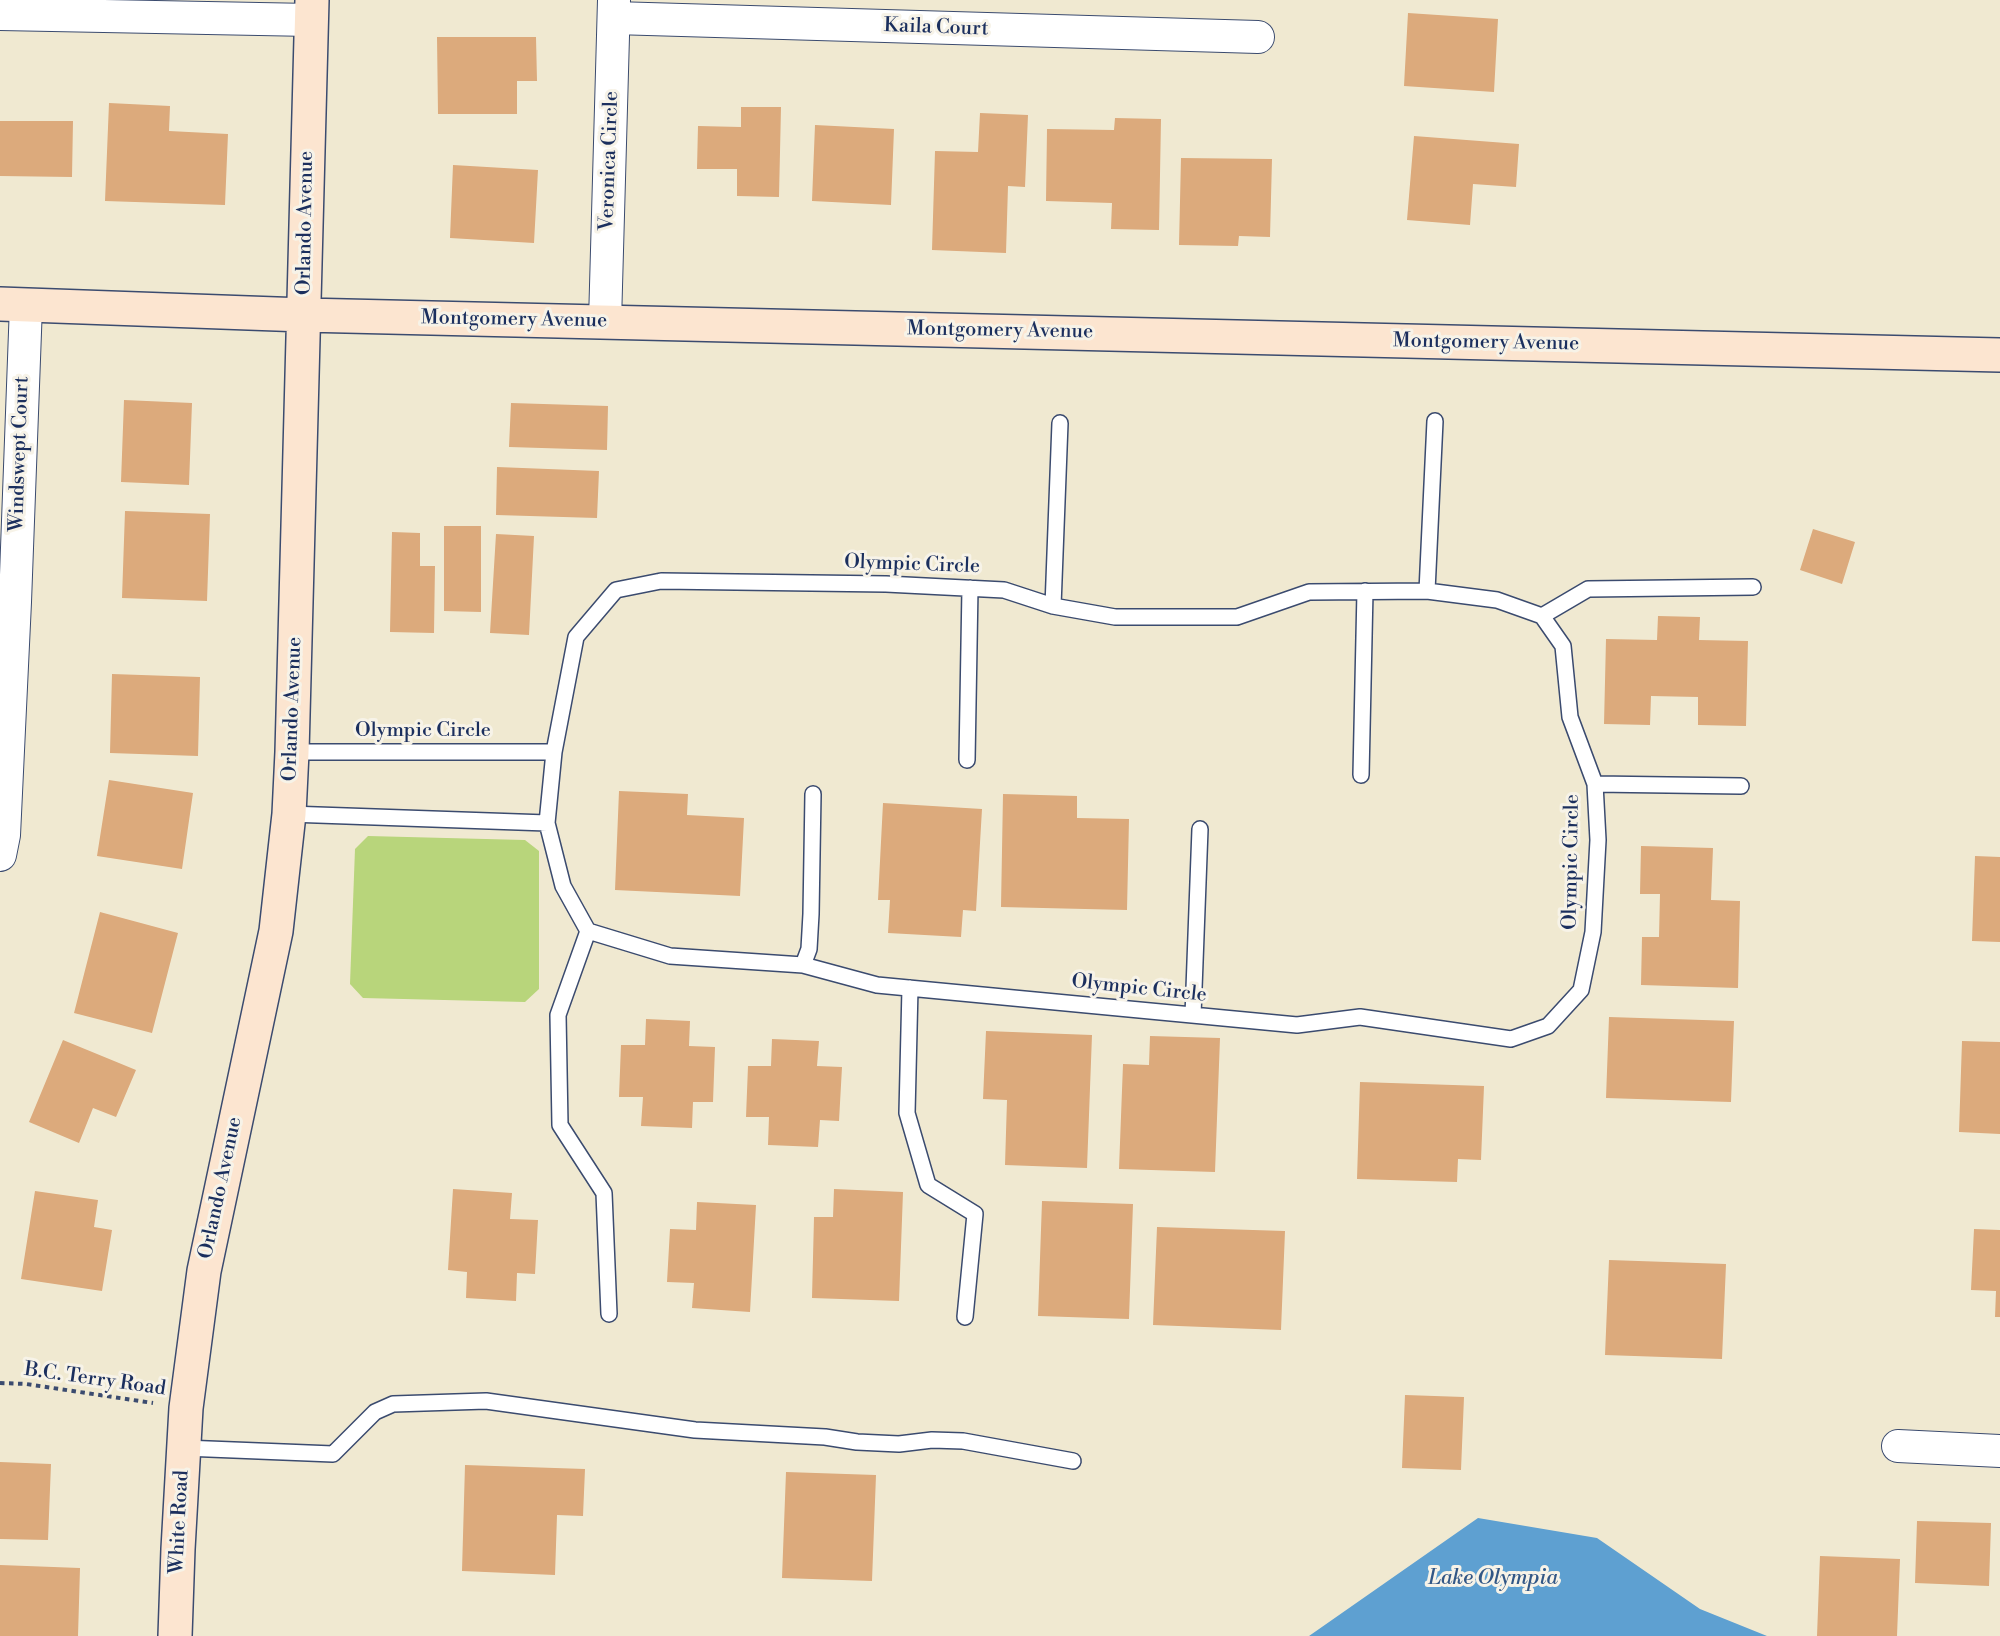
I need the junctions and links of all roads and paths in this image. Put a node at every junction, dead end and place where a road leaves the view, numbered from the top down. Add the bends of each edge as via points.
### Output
1 (614, 9) edge
2 (311, 10) edge
3 (0, 14) edge
4 (1258, 37) dead end
5 (13, 304) edge
6 (304, 315) junction
7 (605, 322) junction
8 (2000, 355) edge
9 (1435, 421) dead end
10 (1060, 423) dead end
11 (1753, 587) dead end
12 (970, 588) junction
13 (1365, 591) junction
14 (1427, 591) junction
15 (7, 602) edge
16 (1053, 606) junction
17 (1542, 616) junction
18 (292, 752) junction
19 (554, 752) junction
20 (967, 760) dead end
21 (1361, 775) dead end
22 (1595, 784) junction
23 (1741, 786) dead end
24 (813, 794) dead end
25 (289, 814) junction
26 (548, 823) junction
27 (1200, 829) dead end
28 (0, 855) edge
29 (588, 931) junction
30 (803, 965) junction
31 (910, 988) junction
32 (1193, 1016) junction
33 (609, 1314) dead end
34 (965, 1317) dead end
35 (0, 1383) edge
36 (186, 1408) junction
37 (1898, 1446) dead end
38 (183, 1448) junction
39 (2000, 1451) edge
40 (1073, 1461) dead end
41 (175, 1636) edge

1 - 4 street, Kaila Court
1 - 7 street, Veronica Circle
2 - 3 street
2 - 6 street, Orlando Avenue
5 - 6 street, Montgomery Avenue
5 - 15 street, Windswept Court
6 - 7 street, Montgomery Avenue
6 - 18 street, Orlando Avenue
7 - 8 street, Montgomery Avenue
9 - 14 lane
10 - 16 lane
11 - 17 lane via 1588,589
12 - 16 lane, Olympic Circle via 1004,590
12 - 19 lane, Olympic Circle via 661,581 616,590 576,637
12 - 20 lane
13 - 14 lane, Olympic Circle
13 - 16 lane, Olympic Circle via 1309,592 1237,617 1115,617
13 - 21 lane
14 - 17 lane, Olympic Circle via 1497,600
15 - 28 street, Windswept Court via 4,835
17 - 22 lane, Olympic Circle via 1563,646 1570,717
18 - 19 lane, Olympic Circle
18 - 25 street, Orlando Avenue
19 - 26 lane, Olympic Circle
22 - 23 lane
22 - 32 lane, Olympic Circle via 1598,840 1593,932 1581,990 1548,1026 1511,1040 1360,1017 1296,1025
24 - 30 lane via 811,914
25 - 26 lane
25 - 36 street, Orlando Avenue via 276,931 204,1271
26 - 29 lane, Olympic Circle via 563,886
27 - 32 lane
29 - 30 lane, Olympic Circle via 670,956
29 - 33 lane via 558,1015 560,1125 603,1193
30 - 31 lane, Olympic Circle via 877,985
31 - 32 lane, Olympic Circle
31 - 34 lane via 907,1113 928,1185 975,1214
35 - 36 path, B.C. Terry Road
36 - 38 street, White Road
37 - 39 street
38 - 40 lane via 333,1454 375,1412 393,1404 486,1401 695,1430 899,1444 963,1441
38 - 41 street, White Road

